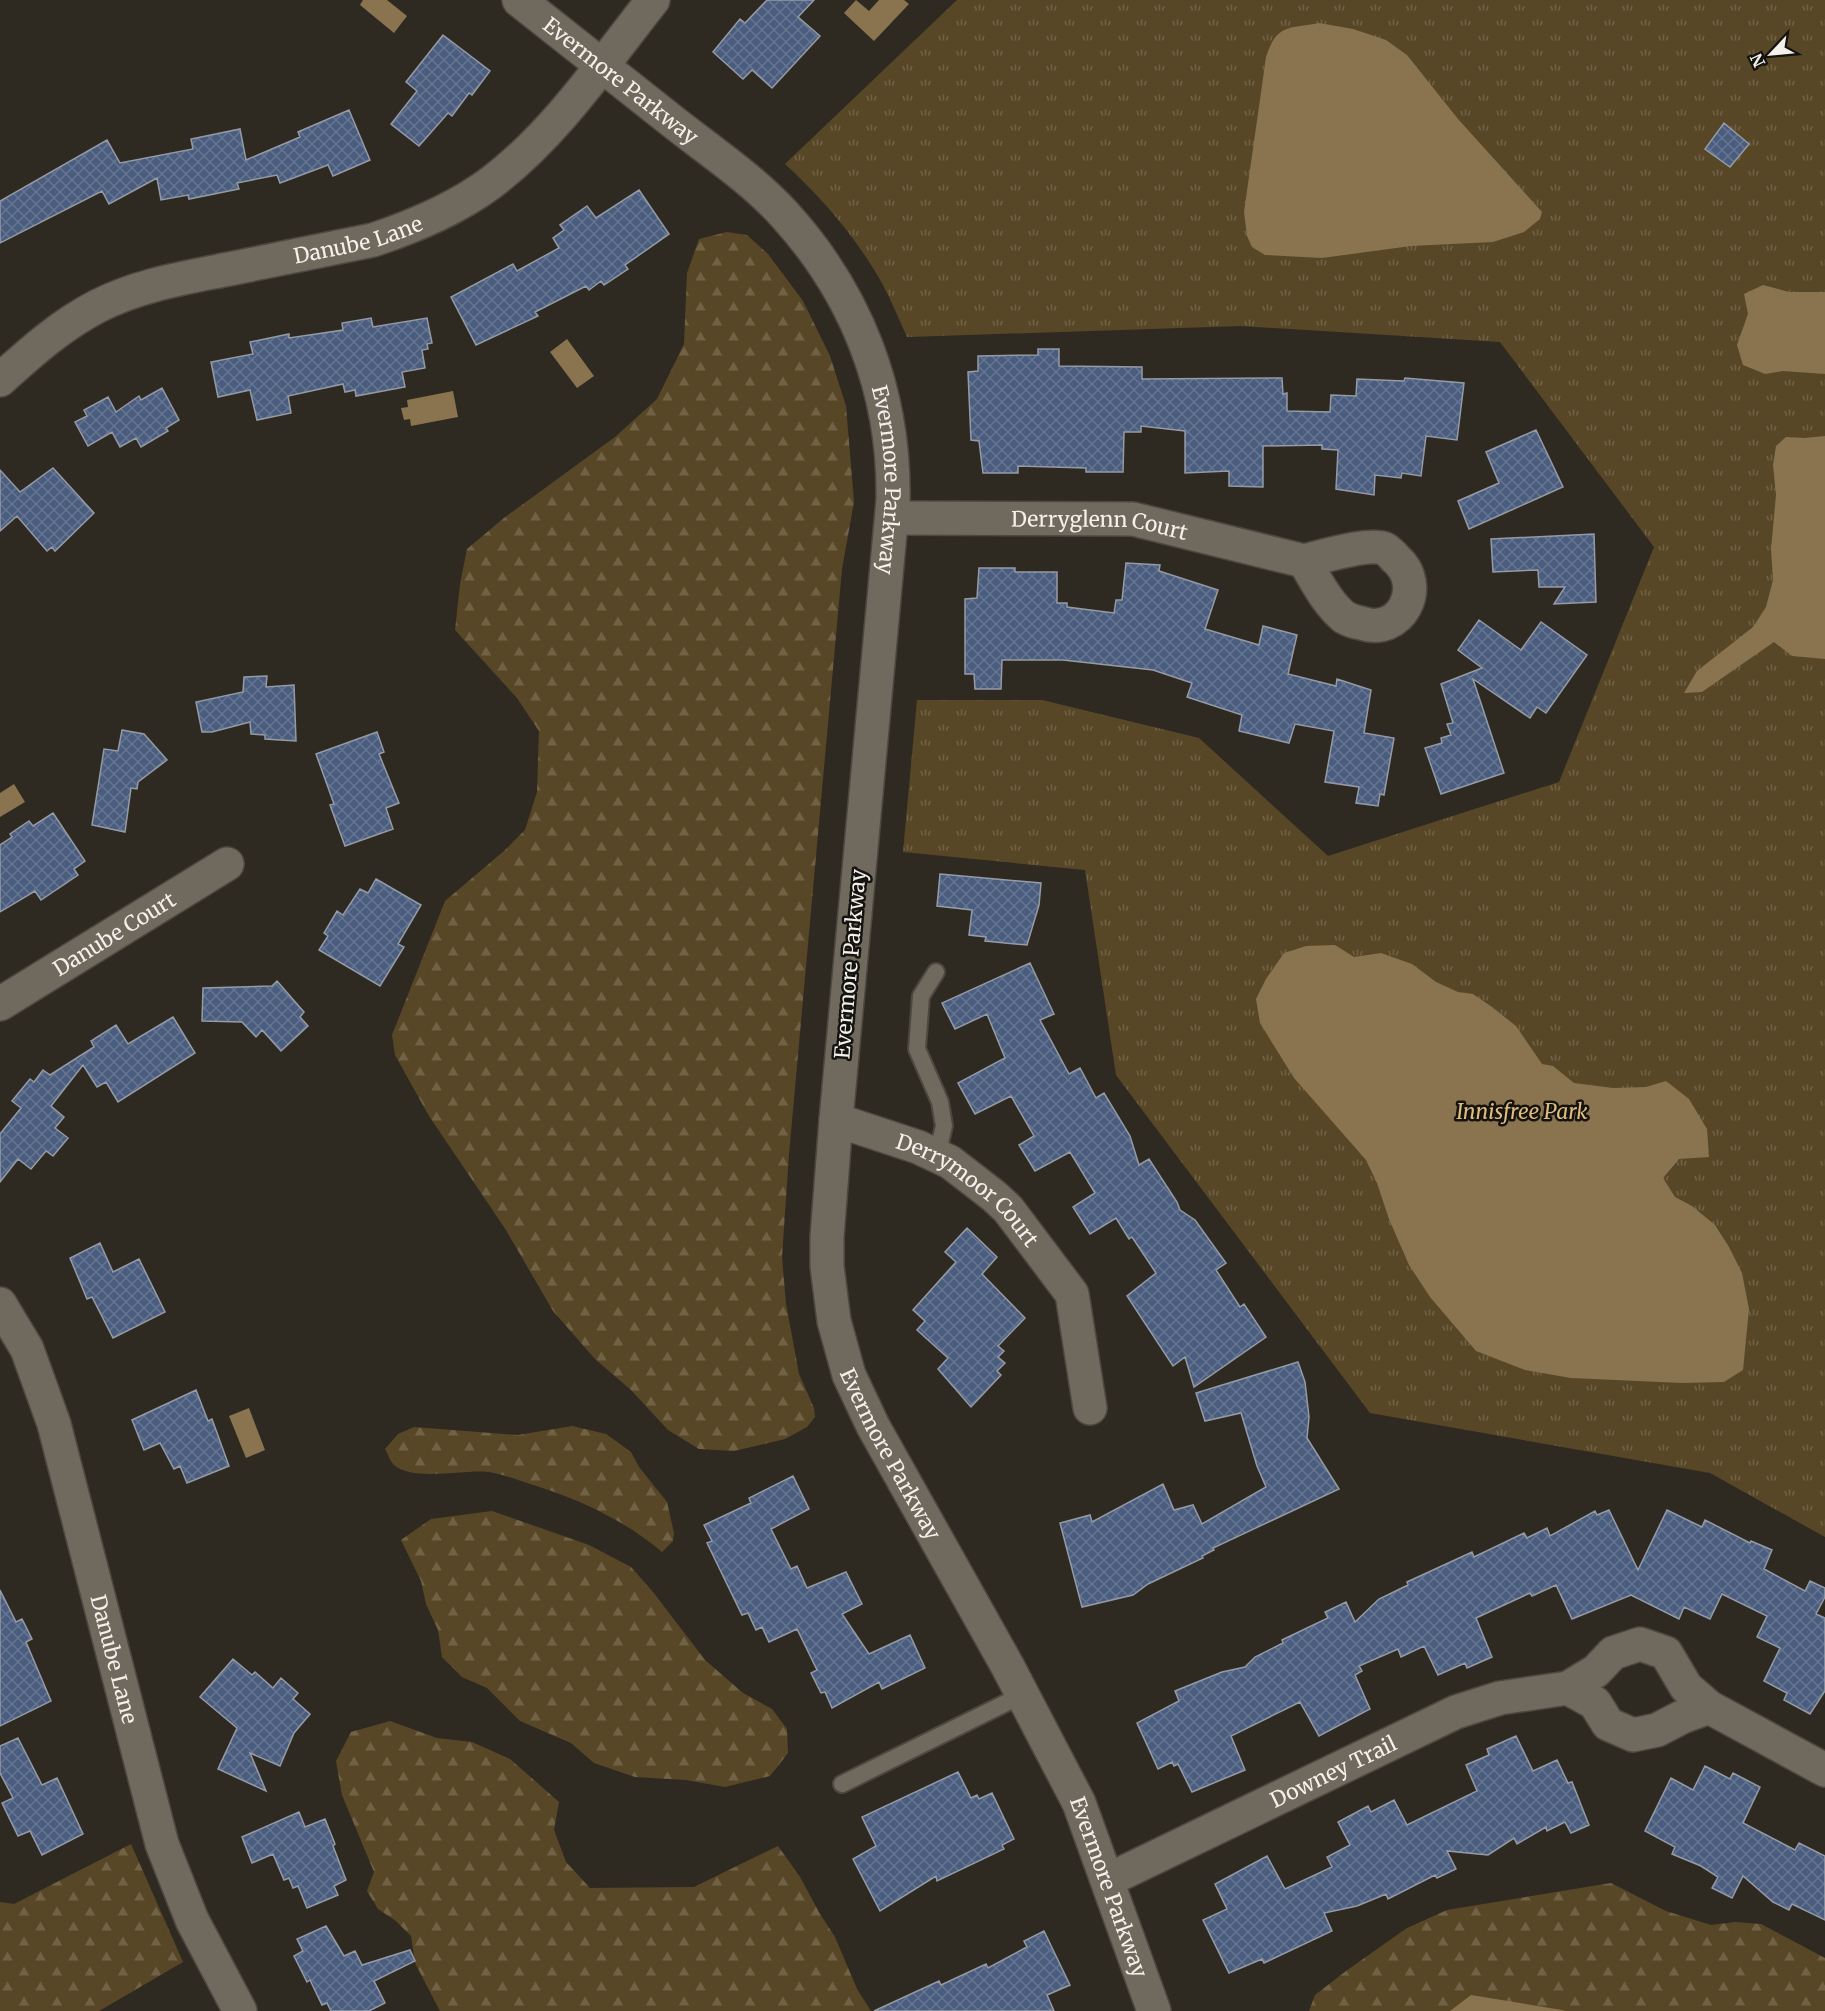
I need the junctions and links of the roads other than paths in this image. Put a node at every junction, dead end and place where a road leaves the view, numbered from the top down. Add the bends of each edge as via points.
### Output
1 (519, 0) edge
2 (653, 0) edge
3 (601, 65) junction
4 (0, 380) edge
5 (892, 518) junction
6 (1304, 561) dead end
7 (227, 864) dead end
8 (936, 972) dead end
9 (0, 1004) edge
10 (836, 1120) junction
11 (938, 1155) junction
12 (0, 1304) edge
13 (1090, 1408) dead end
14 (1568, 1689) junction
15 (1022, 1695) junction
16 (1709, 1707) junction
17 (1825, 1770) edge
18 (842, 1784) dead end
19 (1108, 1880) junction
20 (240, 2011) edge
21 (1154, 2011) edge

1 - 3 street, Evermore Parkway
2 - 3 street, Danube Lane
3 - 4 street, Danube Lane via 516,163 473,195 434,217 373,240 160,283 120,296 62,327
3 - 5 street, Evermore Parkway via 784,214 829,273 854,314 877,377 892,443
5 - 6 street, Derryglenn Court via 1133,519
5 - 10 street, Evermore Parkway
7 - 9 street, Danube Court
8 - 11 lane via 921,996 917,1049 939,1102 944,1126
10 - 11 street, Derrymoor Court
10 - 15 street, Evermore Parkway via 827,1266 834,1321 849,1375 873,1426
11 - 13 street, Derrymoor Court via 1008,1209 1072,1294
12 - 20 street, Danube Lane via 27,1348 54,1424 162,1844 192,1920
14 - 16 street via 1595,1703 1608,1724 1633,1735 1657,1730
14 - 16 street, Downey Trail via 1596,1671 1613,1653 1640,1644 1666,1653 1686,1688
14 - 19 street, Downey Trail via 1500,1698 1456,1712
15 - 18 lane
15 - 19 street, Evermore Parkway via 1079,1803
16 - 17 street, Downey Trail
19 - 21 street, Evermore Parkway

